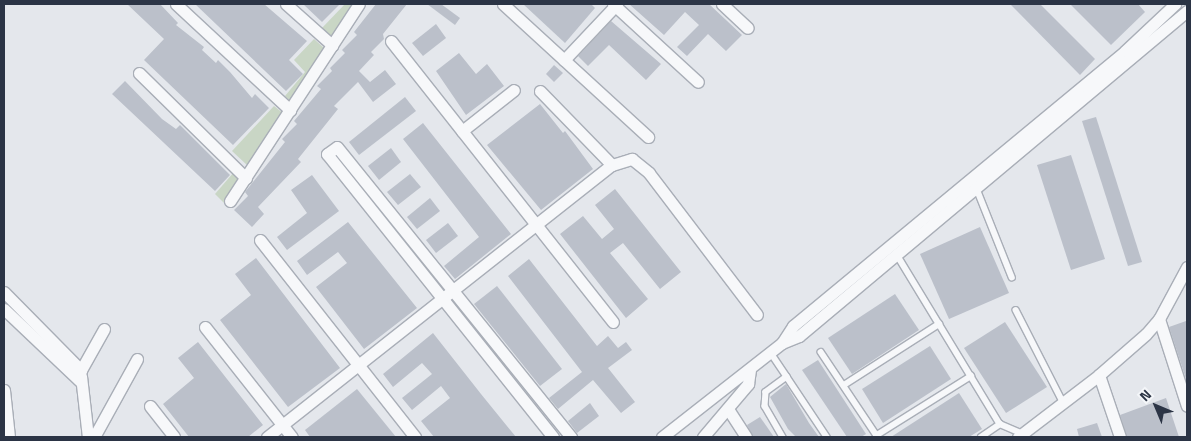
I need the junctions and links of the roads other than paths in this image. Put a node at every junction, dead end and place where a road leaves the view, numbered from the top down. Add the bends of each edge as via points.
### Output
1 (176, 4) edge
2 (286, 4) edge
3 (359, 4) edge
4 (503, 4) edge
5 (615, 4) edge
6 (722, 4) edge
7 (1175, 4) edge
8 (1187, 12) edge
9 (748, 28) dead end
10 (391, 40) dead end
11 (332, 45) junction
12 (1129, 55) junction
13 (564, 60) junction
14 (138, 73) dead end
15 (698, 82) dead end
16 (514, 90) dead end
17 (540, 91) dead end
18 (290, 110) junction
19 (462, 131) junction
20 (648, 138) dead end
21 (612, 165) junction
22 (246, 178) junction
23 (977, 189) junction
24 (230, 201) dead end
25 (536, 226) junction
26 (260, 240) dead end
27 (894, 250) junction
28 (1187, 267) edge
29 (1012, 277) dead end
30 (4, 292) edge
31 (453, 292) junction
32 (443, 299) junction
33 (4, 309) edge
34 (1016, 310) dead end
35 (757, 316) dead end
36 (1159, 319) junction
37 (613, 322) dead end
38 (939, 324) junction
39 (206, 327) dead end
40 (104, 329) dead end
41 (821, 352) dead end
42 (771, 353) junction
43 (137, 359) dead end
44 (357, 366) junction
45 (80, 370) junction
46 (750, 370) junction
47 (1099, 375) junction
48 (971, 376) junction
49 (787, 377) junction
50 (80, 382) junction
51 (844, 385) junction
52 (4, 390) edge
53 (1063, 402) junction
54 (150, 406) dead end
55 (1187, 406) edge
56 (728, 408) junction
57 (1000, 424) junction
58 (282, 425) junction
59 (7, 430) edge
60 (1020, 435) edge
61 (877, 436) edge
62 (88, 437) edge
63 (94, 437) edge
64 (174, 437) edge
65 (267, 437) edge
66 (292, 437) edge
67 (415, 437) edge
68 (553, 437) edge
69 (571, 437) edge
70 (662, 437) edge
71 (703, 437) edge
72 (746, 437) edge
73 (783, 437) edge
74 (827, 437) edge
75 (980, 437) edge
76 (1120, 437) edge

1 - 18 street
2 - 11 street
3 - 11 street
4 - 13 street
5 - 13 street
5 - 15 street
6 - 9 street
7 - 12 street
8 - 12 street
10 - 19 street
11 - 18 street
12 - 23 street
12 - 27 street
13 - 20 street
14 - 22 street
16 - 19 street
17 - 21 street
18 - 22 street
19 - 25 street
21 - 25 street
21 - 35 street via 632,159 649,173
22 - 24 street
23 - 27 street
23 - 29 lane
25 - 31 street
25 - 37 street
26 - 44 street
27 - 38 lane
27 - 42 street via 799,336 782,343
28 - 36 street
30 - 45 street
31 - 32 street
31 - 32 street via 337,147 327,154
31 - 69 street
32 - 44 street
32 - 68 street
33 - 50 street
34 - 53 lane
36 - 47 street
36 - 55 street
38 - 48 lane
38 - 51 lane
39 - 58 street
40 - 45 street
41 - 51 lane
42 - 46 street
42 - 49 lane
43 - 63 street
44 - 58 street
44 - 67 street
45 - 50 street
46 - 56 street via 748,384
46 - 70 street
47 - 53 street
47 - 76 street
48 - 57 lane
48 - 61 lane
49 - 73 lane via 766,392 766,406
49 - 74 lane
50 - 62 street
51 - 61 lane
52 - 59 street
53 - 60 street
54 - 64 street
56 - 71 street
56 - 72 street
57 - 60 lane
57 - 75 lane
58 - 65 street
58 - 66 street

